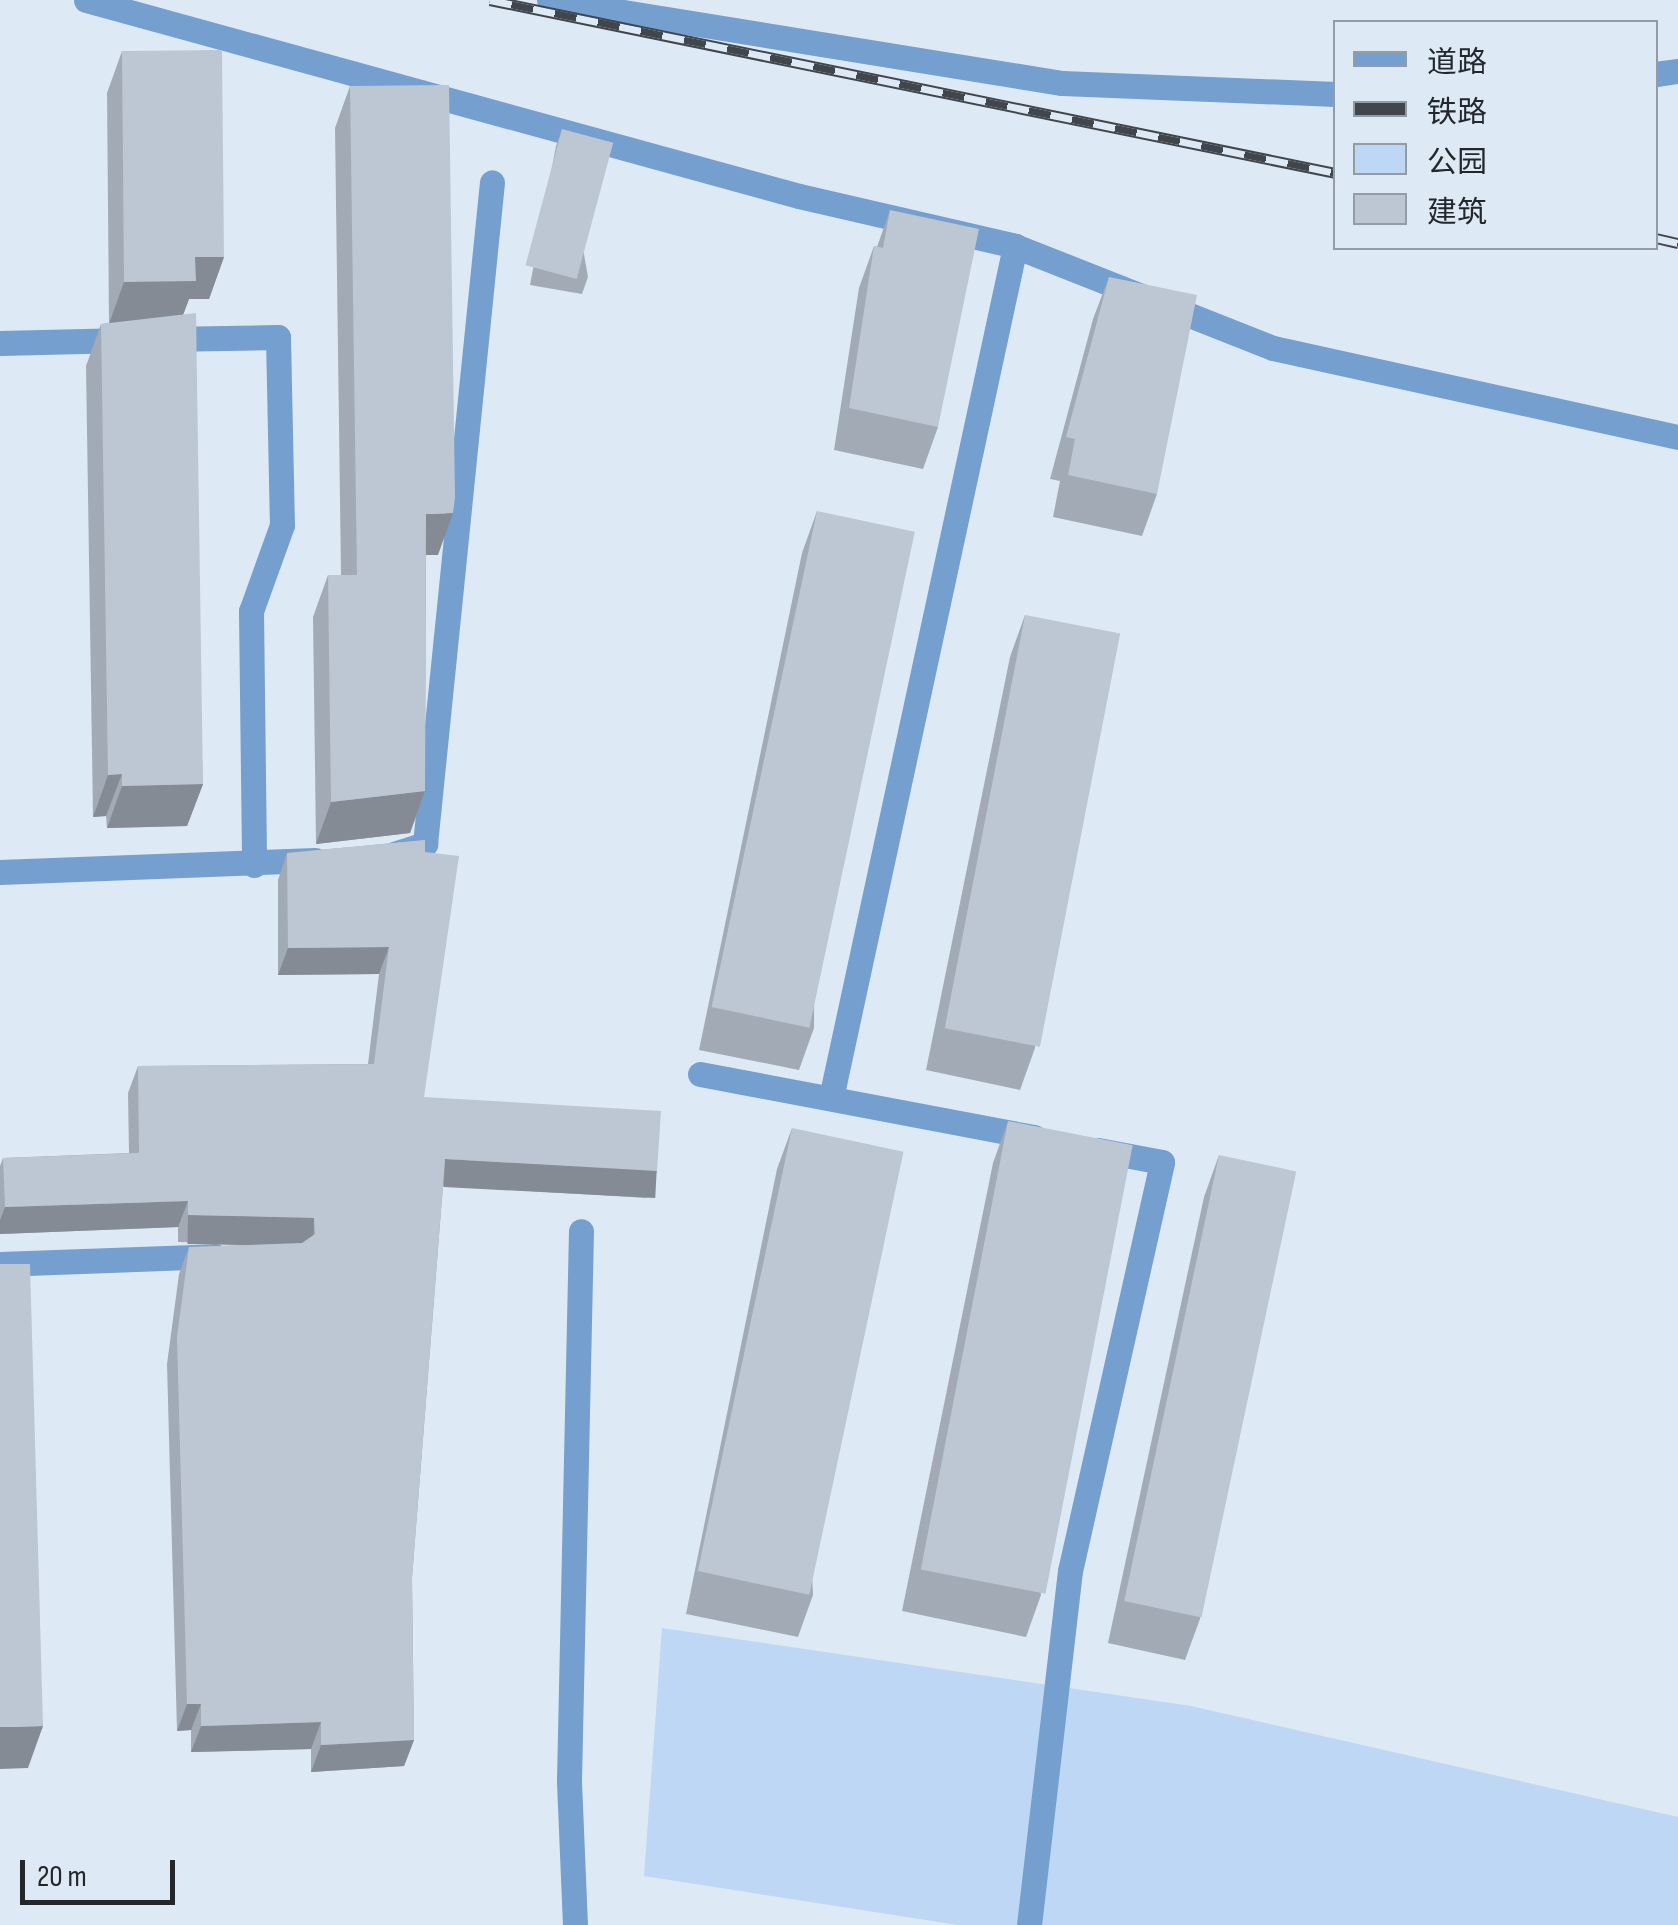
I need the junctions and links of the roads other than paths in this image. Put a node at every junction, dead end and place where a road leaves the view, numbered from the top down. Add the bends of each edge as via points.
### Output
1 (86, 0) edge
2 (549, 0) edge
3 (1333, 94) edge
4 (492, 182) dead end
5 (1014, 246) junction
6 (0, 343) edge
7 (1678, 437) edge
8 (254, 865) junction
9 (0, 872) edge
10 (700, 1074) dead end
11 (831, 1098) junction
12 (581, 1231) dead end
13 (252, 1255) edge
14 (0, 1264) edge
15 (575, 1925) edge
16 (1028, 1925) edge

1 - 5 street via 799,196
2 - 3 street via 1062,83
4 - 8 street via 480,372 425,844
5 - 7 street via 1274,348
5 - 11 street
6 - 8 street via 278,336 282,524 252,611
8 - 9 street
10 - 11 street
11 - 16 street via 1162,1162 1070,1571
12 - 15 street via 568,1780
13 - 14 street

